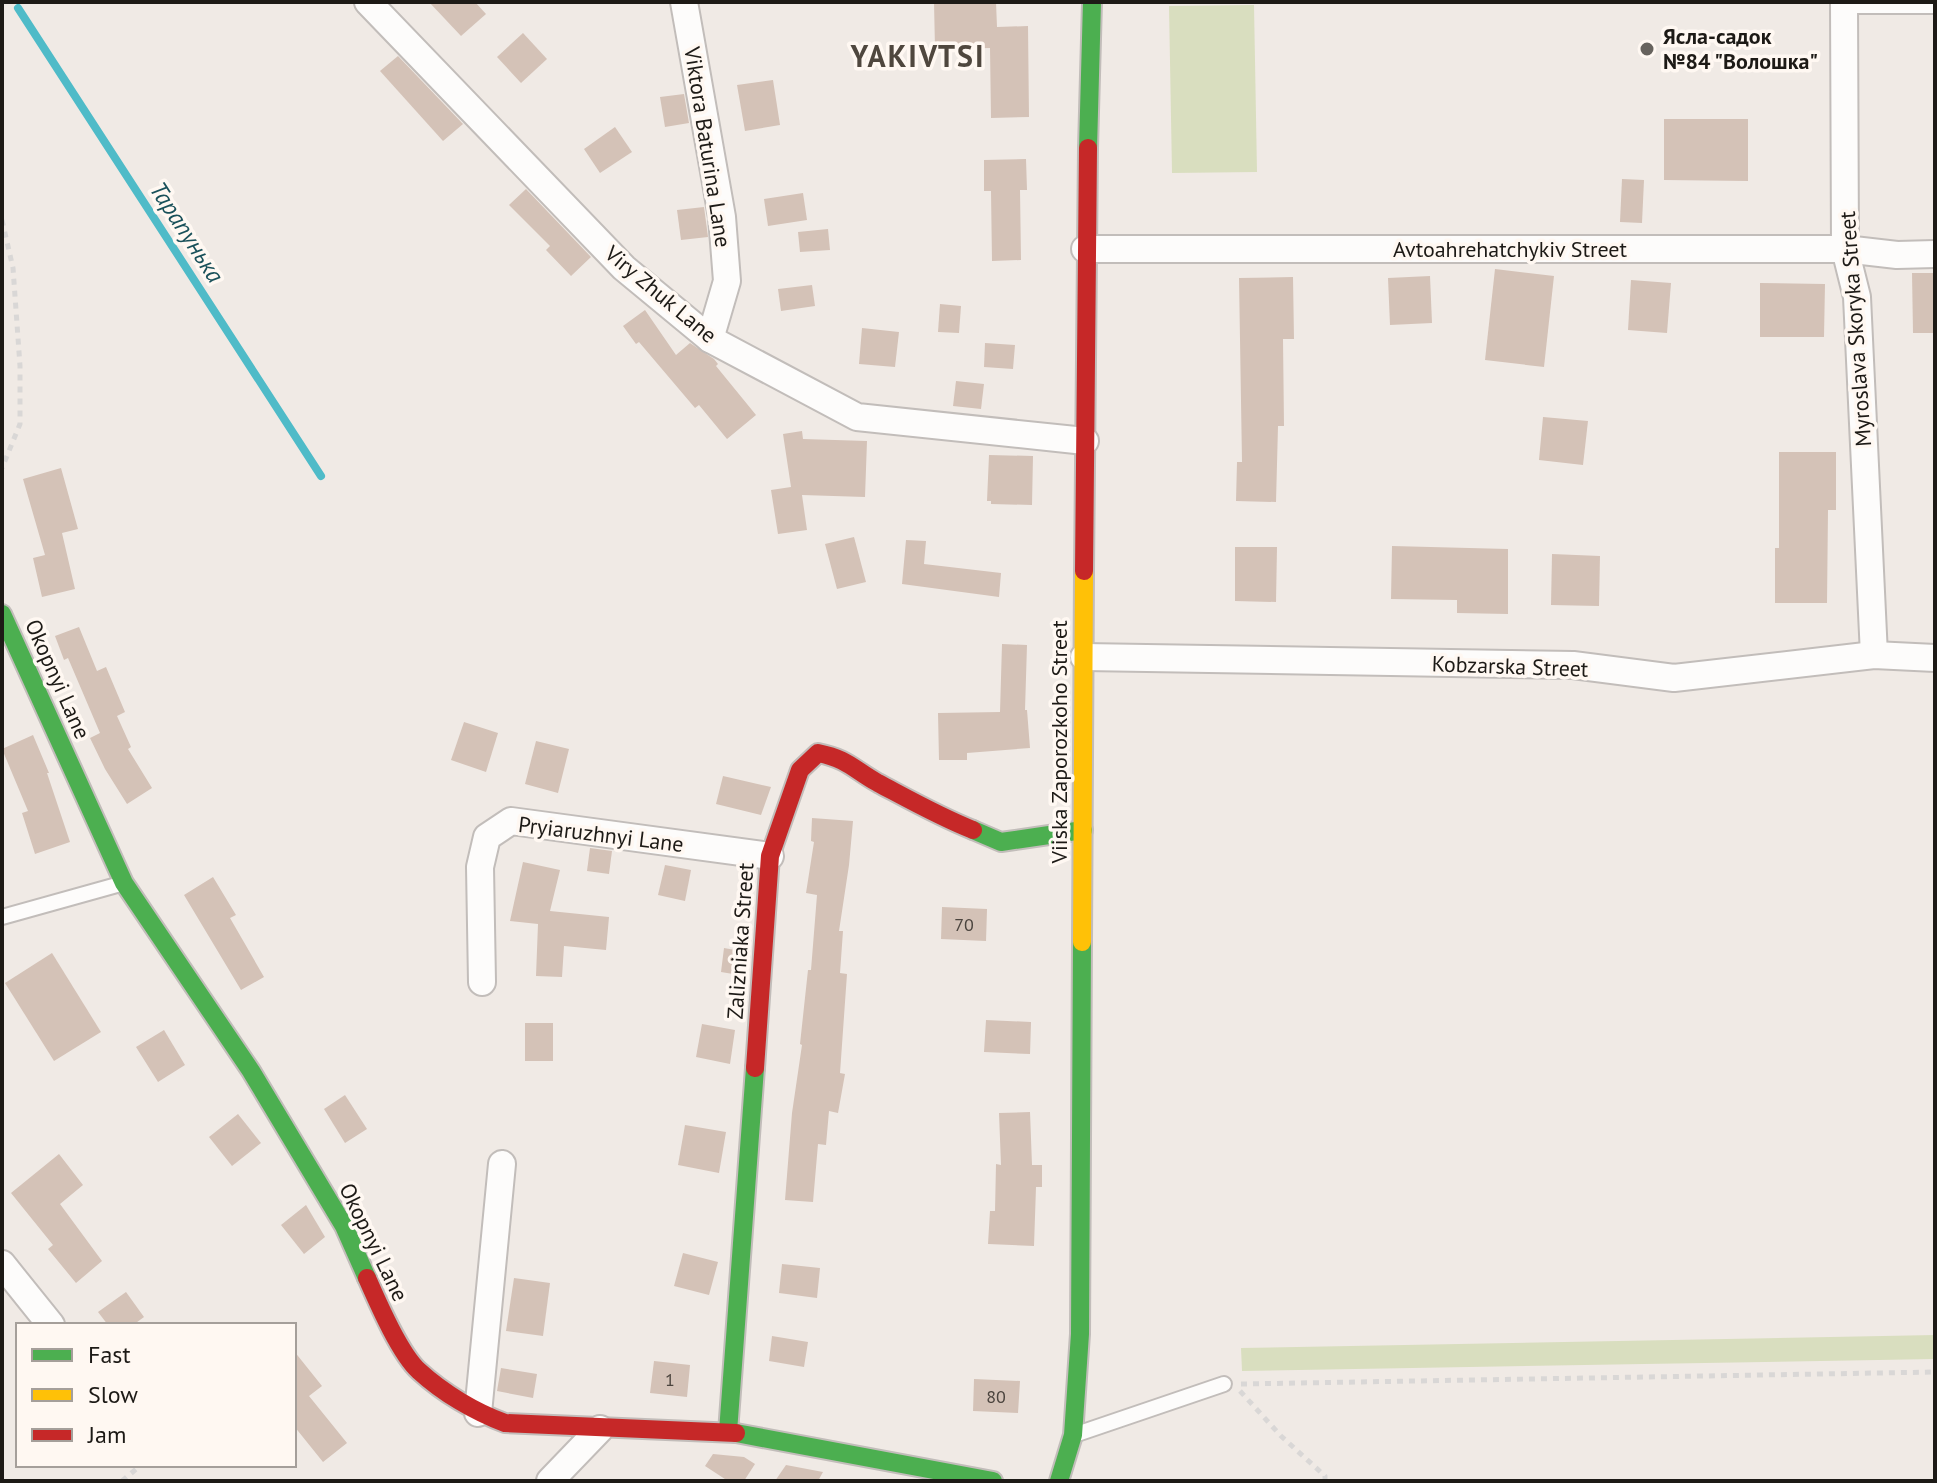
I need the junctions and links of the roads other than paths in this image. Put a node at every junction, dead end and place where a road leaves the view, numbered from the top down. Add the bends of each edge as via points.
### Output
1 (368, 2) edge
2 (684, 2) edge
3 (1092, 2) edge
4 (1844, 4) edge
5 (1935, 6) edge
6 (1085, 249) junction
7 (1845, 249) junction
8 (1935, 254) edge
9 (710, 339) junction
10 (1085, 441) junction
11 (2, 614) edge
12 (1874, 655) junction
13 (1084, 657) junction
14 (1935, 658) edge
15 (1083, 830) junction
16 (770, 856) junction
17 (124, 883) junction
18 (2, 917) edge
19 (482, 982) dead end
20 (502, 1164) dead end
21 (2, 1264) edge
22 (49, 1323) edge
23 (1224, 1384) dead end
24 (478, 1413) junction
25 (600, 1429) junction
26 (728, 1432) junction
27 (1073, 1435) junction
28 (550, 1481) edge
29 (993, 1481) edge
30 (1059, 1481) edge

1 - 9 street, Viry Zhuk Lane via 624,268
2 - 9 street, Viktora Baturina Lane via 722,217 727,281
3 - 6 street, Viiska Zaporozkoho Street
4 - 5 lane
4 - 7 street, Myroslava Skoryka Street
6 - 7 street, Avtoahrehatchykiv Street
6 - 10 street, Viiska Zaporozkoho Street
7 - 8 street, Avtoahrehatchykiv Street
7 - 12 street, Myroslava Skoryka Street via 1857,297
9 - 10 street, Viry Zhuk Lane via 857,417
10 - 13 street, Viiska Zaporozkoho Street
11 - 17 street, Okopnyi Lane
12 - 13 street, Kobzarska Street via 1674,678 1573,665
12 - 14 street, Kobzarska Street
13 - 15 street, Viiska Zaporozkoho Street
15 - 16 street, Zalizniaka Street via 1001,842 934,814 841,758 818,753 800,770
15 - 27 street, Viiska Zaporozkoho Street via 1080,1334
16 - 19 street, Pryiaruzhnyi Lane via 511,821 487,837 480,867
16 - 26 street, Zalizniaka Street
17 - 18 lane
17 - 24 street, Okopnyi Lane via 251,1071 344,1226 387,1322 417,1370
20 - 24 street
21 - 22 street
23 - 27 lane
24 - 25 street, Okopnyi Lane via 505,1423
25 - 26 street, Okopnyi Lane
25 - 28 street
26 - 29 street, Okopnyi Lane
27 - 30 street, Viiska Zaporozkoho Street

